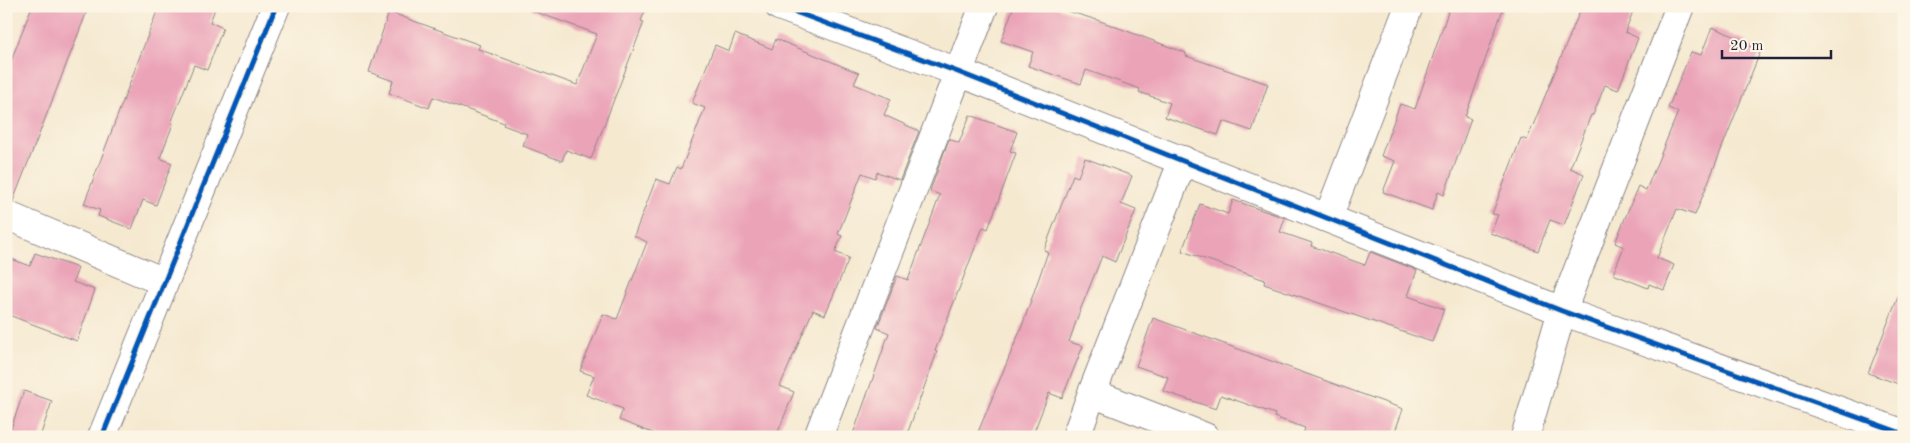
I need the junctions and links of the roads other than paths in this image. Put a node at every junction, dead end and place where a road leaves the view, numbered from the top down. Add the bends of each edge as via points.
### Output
1 (276, 6) edge
2 (779, 6) edge
3 (984, 6) edge
4 (1409, 6) edge
5 (1680, 6) edge
6 (958, 72) junction
7 (1184, 160) junction
8 (6, 215) edge
9 (1328, 218) junction
10 (164, 282) junction
11 (1562, 311) junction
12 (1092, 393) junction
13 (1904, 434) edge
14 (102, 437) edge
15 (818, 437) edge
16 (1076, 437) edge
17 (1205, 437) edge
18 (1525, 437) edge

1 - 10 street
2 - 6 street
3 - 6 street
4 - 9 street
5 - 11 street
6 - 7 street
6 - 15 street
7 - 9 street
7 - 12 street
8 - 10 street
9 - 11 street
10 - 14 street
11 - 13 street
11 - 18 street
12 - 16 street
12 - 17 street

